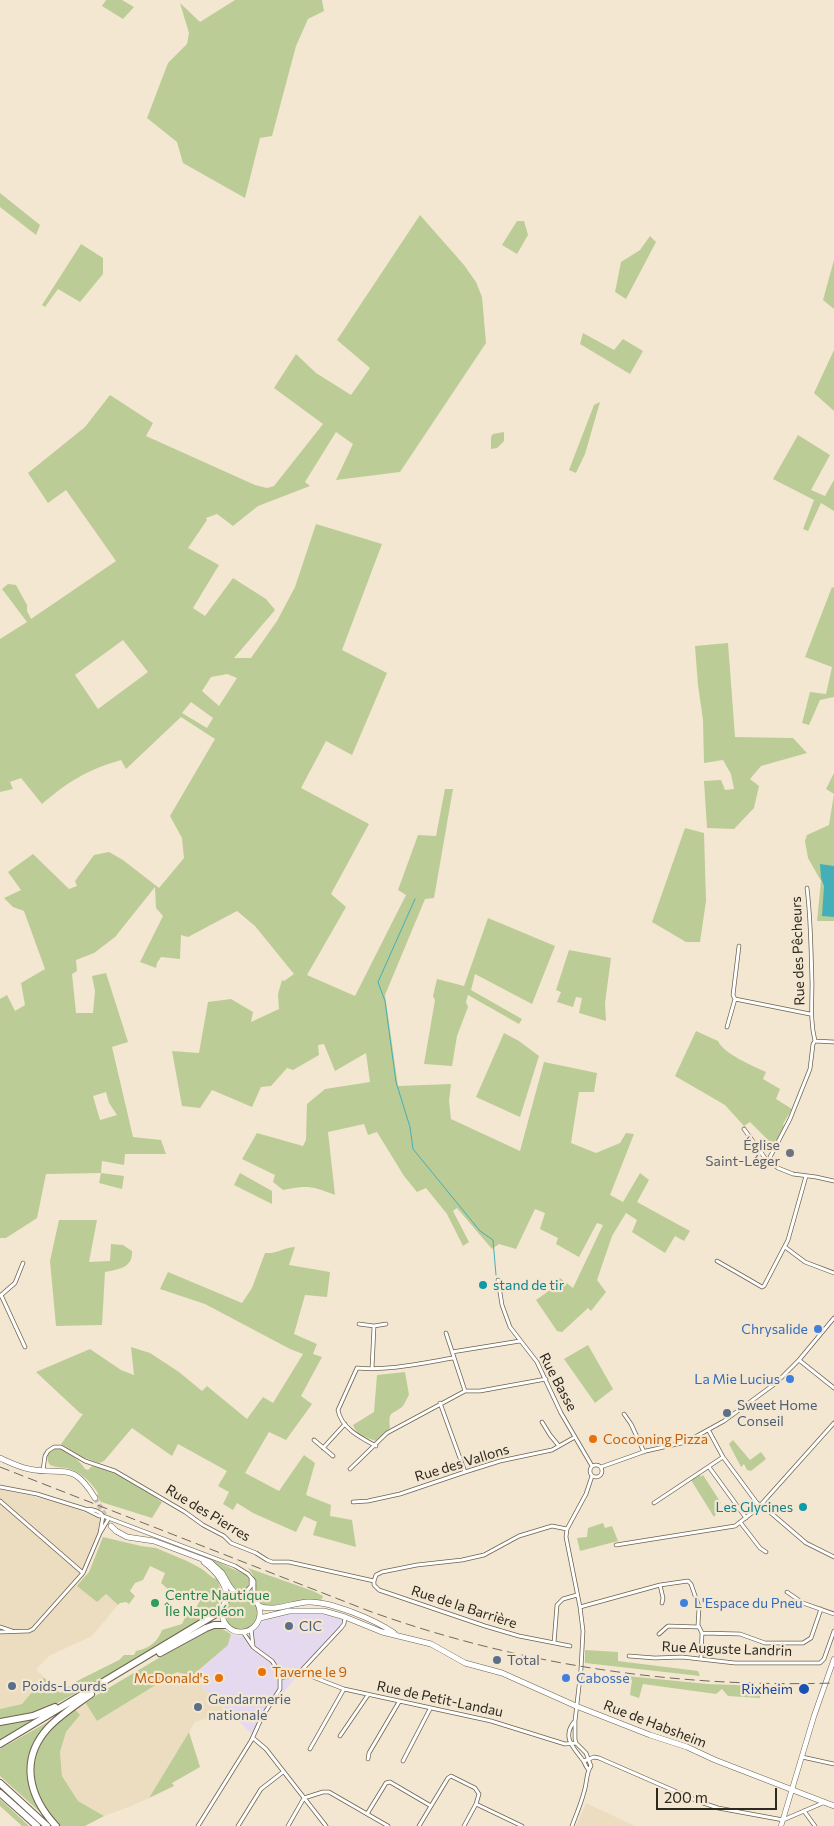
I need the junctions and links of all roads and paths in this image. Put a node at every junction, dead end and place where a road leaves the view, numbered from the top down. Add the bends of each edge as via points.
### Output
1 (807, 888) dead end
2 (739, 946) dead end
3 (735, 999) junction
4 (810, 1014) junction
5 (727, 1027) dead end
6 (815, 1041) junction
7 (834, 1042) edge
8 (744, 1129) dead end
9 (768, 1161) junction
10 (806, 1176) junction
11 (834, 1181) edge
12 (785, 1247) junction
13 (717, 1261) dead end
14 (23, 1262) dead end
15 (834, 1273) edge
16 (498, 1280) dead end
17 (1, 1295) edge
18 (834, 1318) edge
19 (359, 1324) dead end
20 (386, 1324) dead end
21 (374, 1326) junction
22 (446, 1333) dead end
23 (520, 1341) junction
24 (25, 1347) dead end
25 (452, 1352) junction
26 (453, 1358) junction
27 (800, 1360) junction
28 (372, 1369) junction
29 (546, 1379) junction
30 (834, 1388) edge
31 (465, 1392) junction
32 (440, 1403) junction
33 (624, 1414) dead end
34 (542, 1422) dead end
35 (834, 1423) edge
36 (345, 1424) junction
37 (709, 1431) junction
38 (575, 1437) junction
39 (314, 1440) dead end
40 (376, 1446) junction
41 (559, 1446) junction
42 (323, 1448) junction
43 (644, 1452) junction
44 (333, 1456) dead end
45 (723, 1457) junction
46 (0, 1458) edge
47 (592, 1466) junction
48 (601, 1467) junction
49 (709, 1467) junction
50 (350, 1469) dead end
51 (43, 1470) junction
52 (465, 1472) junction
53 (592, 1476) junction
54 (0, 1486) edge
55 (95, 1498) tunnel mouth
56 (0, 1502) edge
57 (353, 1502) dead end
58 (654, 1503) dead end
59 (760, 1505) junction
60 (103, 1516) junction
61 (109, 1518) junction
62 (746, 1518) junction
63 (740, 1522) junction
64 (111, 1526) tunnel mouth
65 (568, 1529) junction
66 (100, 1533) junction
67 (616, 1545) dead end
68 (766, 1552) dead end
69 (834, 1556) edge
70 (200, 1559) junction
71 (83, 1573) junction
72 (251, 1577) junction
73 (374, 1581) junction
74 (660, 1585) junction
75 (787, 1592) dead end
76 (236, 1594) junction
77 (244, 1594) junction
78 (577, 1595) junction
79 (228, 1598) junction
80 (254, 1598) junction
81 (662, 1603) dead end
82 (259, 1606) junction
83 (580, 1607) junction
84 (821, 1609) junction
85 (221, 1610) junction
86 (834, 1614) edge
87 (345, 1616) junction
88 (260, 1618) junction
89 (224, 1625) junction
90 (0, 1627) edge
91 (699, 1627) junction
92 (251, 1630) junction
93 (12, 1631) junction
94 (834, 1631) edge
95 (0, 1632) edge
96 (243, 1632) junction
97 (702, 1632) junction
98 (660, 1634) dead end
99 (396, 1635) junction
100 (554, 1643) junction
101 (570, 1646) dead end
102 (253, 1647) junction
103 (629, 1656) dead end
104 (701, 1659) junction
105 (834, 1659) edge
106 (300, 1672) junction
107 (280, 1678) junction
108 (344, 1689) junction
109 (89, 1693) junction
110 (368, 1695) junction
111 (399, 1702) junction
112 (576, 1706) junction
113 (430, 1709) junction
114 (574, 1721) junction
115 (0, 1722) edge
116 (340, 1736) dead end
117 (253, 1738) junction
118 (576, 1743) junction
119 (570, 1744) junction
120 (0, 1745) edge
121 (310, 1749) dead end
122 (801, 1757) junction
123 (368, 1759) dead end
124 (589, 1759) junction
125 (584, 1761) junction
126 (403, 1762) dead end
127 (834, 1764) edge
128 (588, 1769) junction
129 (283, 1772) junction
130 (0, 1783) edge
131 (791, 1789) junction
132 (0, 1792) edge
133 (304, 1798) junction
134 (834, 1800) edge
135 (826, 1802) junction
136 (476, 1804) junction
137 (431, 1806) junction
138 (834, 1806) edge
139 (804, 1811) junction
140 (367, 1814) junction
141 (783, 1820) junction
142 (37, 1826) edge
143 (47, 1826) edge
144 (56, 1826) edge
145 (198, 1826) edge
146 (238, 1826) edge
147 (288, 1826) edge
148 (326, 1826) edge
149 (388, 1826) edge
150 (419, 1826) edge
151 (464, 1826) edge
152 (522, 1826) edge
153 (572, 1826) edge
154 (781, 1826) edge
155 (815, 1826) edge

1 - 4 street, Rue des Pêcheurs via 811,940
2 - 3 street
3 - 4 street
3 - 5 street
4 - 6 street, Rue des Pêcheurs
6 - 7 street
6 - 9 street via 810,1069 800,1096
8 - 9 street
9 - 10 street via 793,1174
10 - 11 street
10 - 12 street
12 - 13 street via 762,1287
12 - 15 street via 805,1262
14 - 17 street via 15,1283
16 - 23 street, Rue Basse via 507,1319
17 - 24 street
18 - 27 street
19 - 21 street
20 - 21 street
21 - 28 street
22 - 25 street
23 - 25 street
23 - 29 street, Rue Basse
25 - 26 street
26 - 28 street
26 - 31 street
27 - 30 street
27 - 37 street via 776,1383
28 - 36 street via 357,1368 338,1410
29 - 31 street
29 - 38 street, Rue Basse
31 - 32 street
32 - 40 street via 387,1433
32 - 52 street
33 - 43 street
34 - 41 street
35 - 59 street
36 - 40 street via 356,1435
36 - 42 street
37 - 43 street via 686,1442
37 - 45 street
38 - 41 street, Rue des Vallons
38 - 47 street, Rue Basse
39 - 42 street
40 - 50 street
41 - 52 street, Rue des Vallons
42 - 44 street
43 - 48 street
45 - 49 street
45 - 59 street
46 - 51 main road via 30,1469
47 - 48 street
47 - 53 street
48 - 53 street via 601,1475
49 - 58 street
49 - 62 street
51 - 55 main road via 64,1470 74,1474
51 - 73 street, Rue des Pierres via 48,1451 59,1446 85,1461 124,1476 232,1543 267,1560
52 - 57 street, Rue des Vallons via 400,1494
53 - 65 street
54 - 60 street via 95,1510
56 - 71 street
59 - 62 street
59 - 69 street via 806,1543
60 - 61 street
60 - 66 street
61 - 66 street
61 - 72 street via 229,1564
62 - 63 street
63 - 67 street via 731,1527
63 - 68 street
64 - 70 main road via 127,1537 154,1541
65 - 73 street via 552,1526 519,1536 484,1555 382,1572
65 - 78 street via 566,1536
66 - 71 street
70 - 76 main road via 217,1567
70 - 79 main road via 220,1579
71 - 93 street via 34,1629
72 - 77 street via 251,1586
72 - 80 street via 255,1584
73 - 100 street, Rue de la Barrière via 379,1590 430,1609 519,1636
74 - 81 street
74 - 83 street
74 - 91 street via 689,1582 698,1605
75 - 84 street
76 - 77 main road
76 - 79 main road
77 - 80 main road
78 - 83 street
78 - 100 street via 563,1599 557,1605
79 - 85 main road
80 - 82 main road
82 - 88 main road
82 - 99 main road via 273,1609 304,1603 327,1604 376,1622
83 - 112 street via 583,1631
84 - 86 street
84 - 97 street via 811,1638 803,1642 765,1643 740,1634
85 - 89 main road
85 - 109 highway
87 - 88 main road, Rue de Habsheim via 301,1610
87 - 99 main road, Rue de Habsheim
87 - 106 street via 341,1628
88 - 92 main road
89 - 96 main road via 234,1632
89 - 109 highway via 214,1625 186,1638
90 - 93 street
91 - 97 street
91 - 98 street via 668,1626
92 - 96 main road
92 - 102 street
93 - 95 street
94 - 104 street, Rue Auguste Landrin via 820,1663 735,1663
96 - 102 street
97 - 104 street
99 - 112 main road, Rue de Habsheim via 433,1645 464,1663 502,1673
100 - 101 street, Rue de la Barrière
102 - 107 street via 272,1661
103 - 104 street, Rue Auguste Landrin
105 - 122 main road
106 - 107 street
106 - 108 street, Rue de Petit-Landau
107 - 117 street via 279,1692
108 - 110 street, Rue de Petit-Landau
108 - 121 street
109 - 115 highway via 33,1716
109 - 120 highway
109 - 144 highway via 49,1727 32,1755 34,1795
110 - 111 street, Rue de Petit-Landau
110 - 116 street
111 - 113 street, Rue de Petit-Landau
111 - 123 street
112 - 114 street
112 - 131 main road, Rue de Habsheim
113 - 119 street, Rue de Petit-Landau via 491,1721
113 - 126 street
114 - 118 street
114 - 119 street
117 - 129 street
117 - 145 street
118 - 119 street, Rue de Petit-Landau
118 - 124 street
119 - 125 street
122 - 127 street
122 - 131 main road
124 - 125 street
124 - 128 street via 591,1766
124 - 141 street via 599,1758 709,1805
125 - 128 street
128 - 153 street via 588,1781
129 - 133 street
129 - 146 street via 260,1789
130 - 143 highway
131 - 135 main road, Rue de Habsheim
131 - 141 main road
132 - 142 highway
133 - 140 street via 330,1792
133 - 147 street
133 - 148 street
134 - 135 main road
135 - 138 main road, Rue de Habsheim
135 - 139 street
136 - 137 street via 479,1794 475,1788 451,1776
136 - 151 street
136 - 152 street
137 - 140 street via 390,1782 386,1783
137 - 150 street
139 - 141 street
139 - 155 street
140 - 149 street
141 - 154 main road

